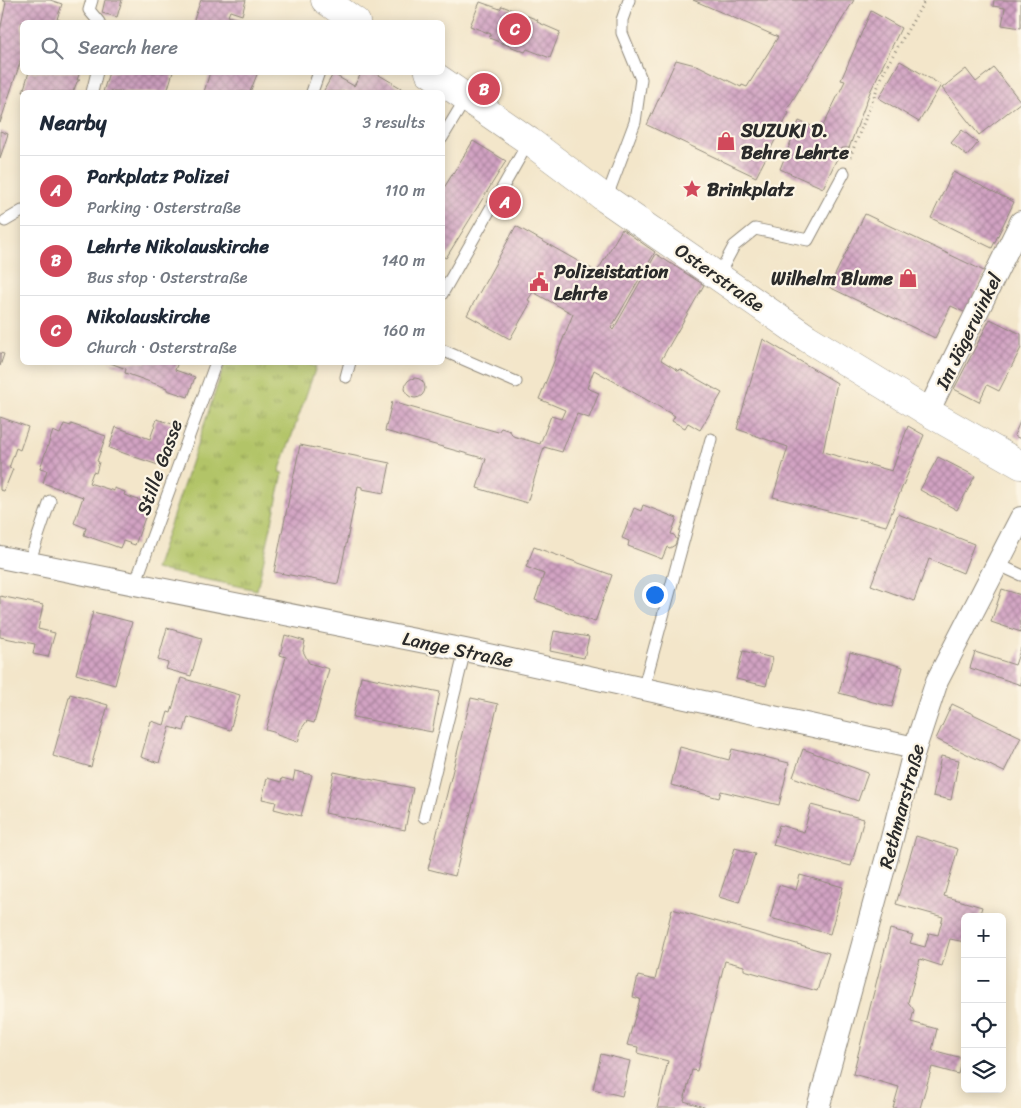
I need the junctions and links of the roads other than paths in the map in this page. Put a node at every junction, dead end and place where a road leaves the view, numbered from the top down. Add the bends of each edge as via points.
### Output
1 (92, 0) edge
2 (629, 0) edge
3 (97, 20) edge
4 (96, 75) edge
5 (318, 75) edge
6 (433, 75) edge
7 (92, 90) edge
8 (313, 90) edge
9 (466, 98) junction
10 (445, 133) edge
11 (529, 141) junction
12 (844, 173) road end
13 (606, 199) junction
14 (20, 211) edge
15 (5, 221) dead end
16 (1021, 222) edge
17 (718, 276) junction
18 (445, 289) edge
19 (445, 351) edge
20 (215, 365) edge
21 (349, 365) edge
22 (346, 377) dead end
23 (516, 382) dead end
24 (928, 412) junction
25 (711, 440) dead end
26 (1021, 465) edge
27 (50, 501) dead end
28 (1021, 518) edge
29 (0, 557) edge
30 (29, 563) junction
31 (997, 564) junction
32 (1021, 575) edge
33 (135, 584) junction
34 (465, 650) junction
35 (643, 690) junction
36 (915, 748) junction
37 (424, 817) dead end
38 (818, 1108) edge

1 - 3 lane via 89,10
2 - 13 lane via 622,20 622,34 641,79 634,122
4 - 7 lane
5 - 8 lane
6 - 9 street, Osterstraße
9 - 10 lane
9 - 11 street, Osterstraße
11 - 13 street, Osterstraße
11 - 18 lane
12 - 17 lane via 808,240 755,229 734,246
13 - 17 street, Osterstraße
14 - 15 lane
16 - 24 street, Im Jägerwinkel
17 - 24 street, Osterstraße via 807,338
19 - 23 lane
20 - 33 lane, Stille Gasse
21 - 22 lane
24 - 26 street, Osterstraße
25 - 35 lane
27 - 30 lane
28 - 31 street, Rethmarstraße
29 - 30 street, Lange Straße
30 - 33 street, Lange Straße
31 - 32 lane
31 - 36 street, Rethmarstraße via 936,682
33 - 34 street, Lange Straße
34 - 35 street, Lange Straße
34 - 37 lane
35 - 36 street, Lange Straße
36 - 38 street, Rethmarstraße

